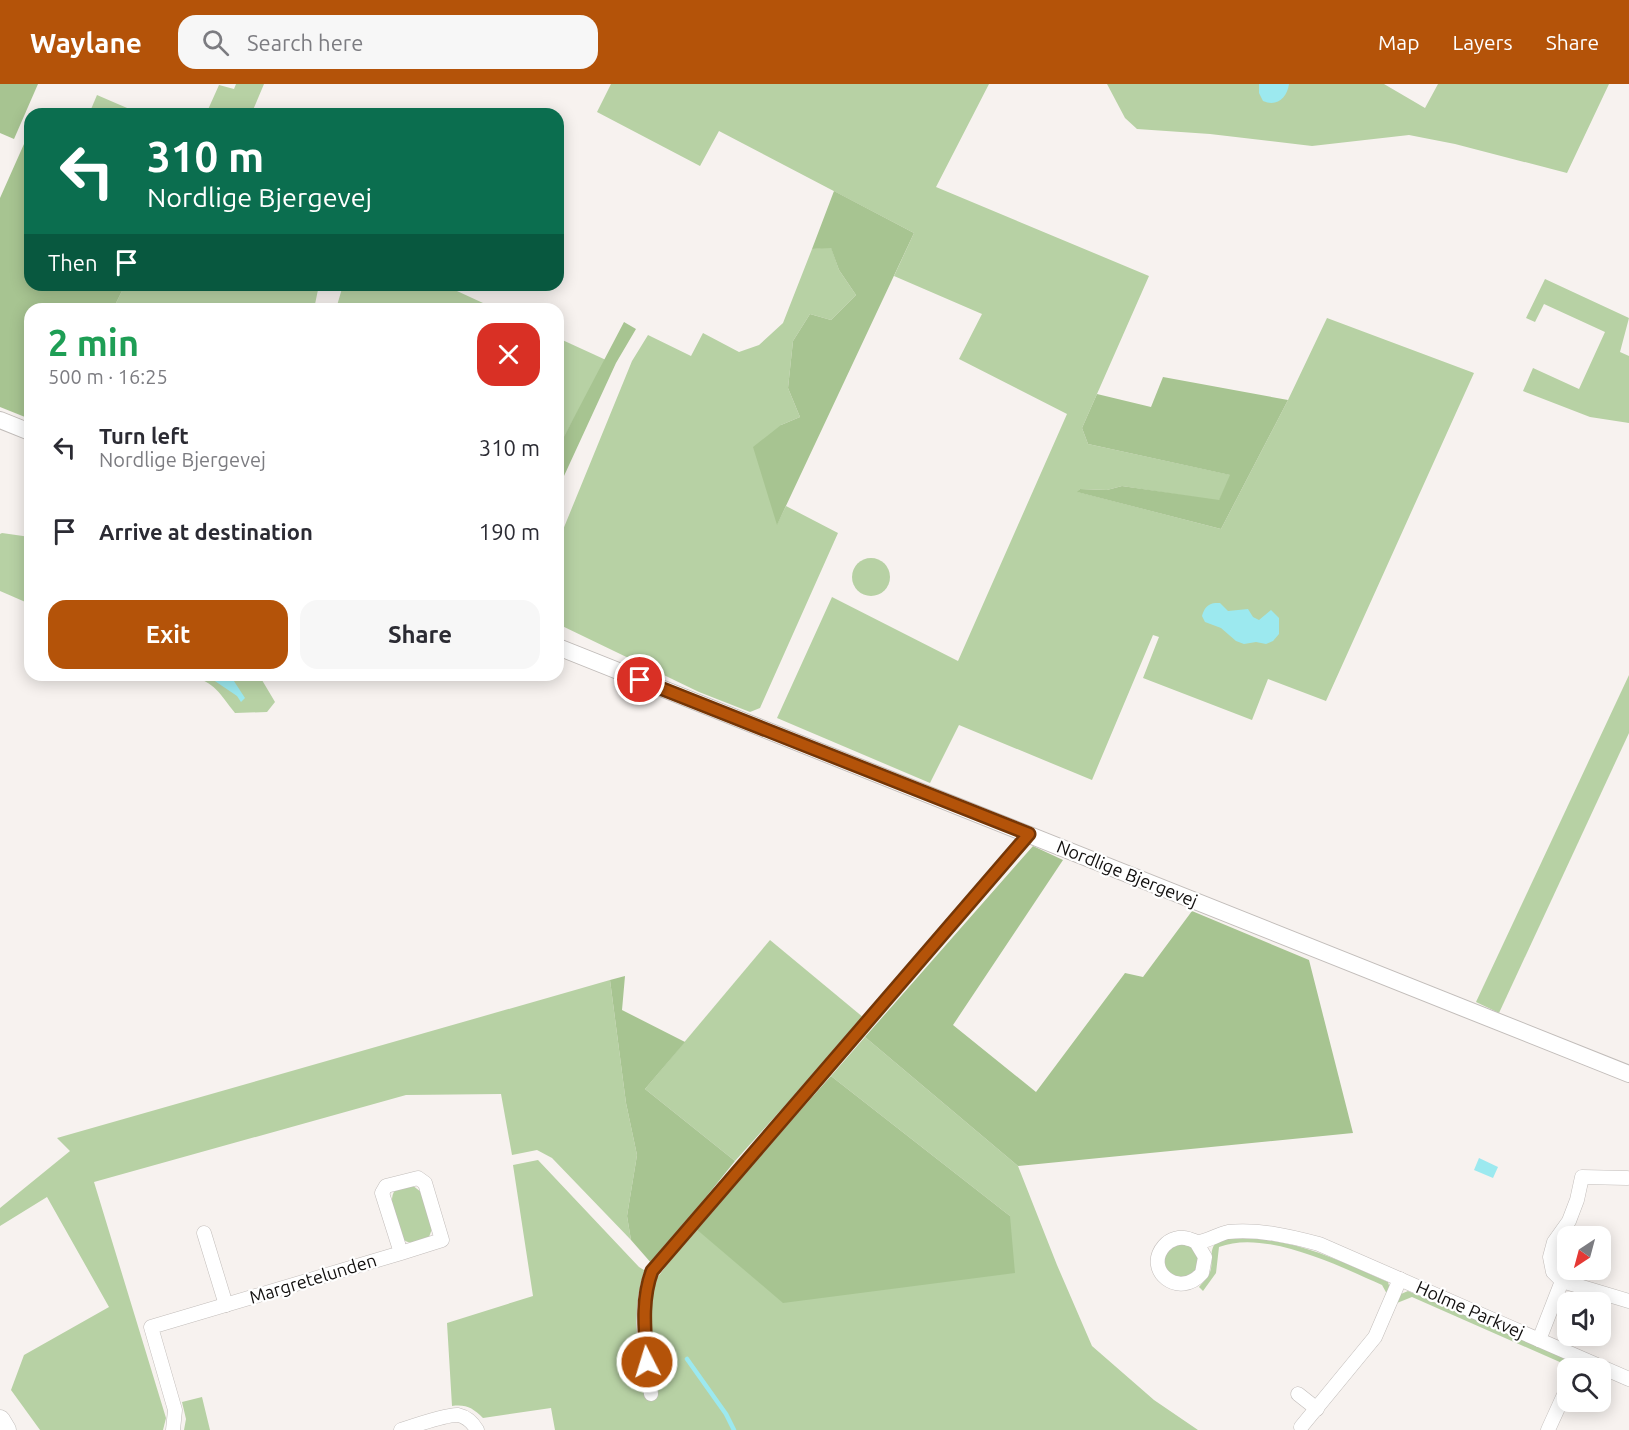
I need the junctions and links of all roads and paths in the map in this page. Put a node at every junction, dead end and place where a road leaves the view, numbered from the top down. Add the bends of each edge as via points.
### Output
1 (0, 420) edge
2 (24, 430) edge
3 (564, 649) edge
4 (1029, 834) junction
5 (1629, 1074) edge
6 (1627, 1178) dead end
7 (204, 1233) dead end
8 (1196, 1242) dead end
9 (400, 1253) junction
10 (1400, 1279) junction
11 (1562, 1281) junction
12 (1629, 1300) edge
13 (226, 1305) junction
14 (1539, 1340) junction
15 (1570, 1358) edge
16 (1611, 1373) edge
17 (1629, 1379) edge
18 (651, 1394) dead end
19 (1298, 1394) dead end
20 (1317, 1409) junction
21 (1557, 1410) edge
22 (0, 1420) edge
23 (1301, 1428) dead end
24 (6, 1430) edge
25 (173, 1430) edge
26 (401, 1430) edge
27 (477, 1430) edge
28 (1548, 1430) edge

1 - 2 street
3 - 4 street, Nordlige Bjergevej
4 - 5 street, Nordlige Bjergevej
4 - 18 street via 652,1271 645,1295
6 - 11 street via 1582,1177 1569,1221 1554,1242 1550,1257 1553,1272
7 - 13 street, Margretelunden
8 - 10 street, Holme Parkvej via 1226,1232 1283,1235 1318,1244
9 - 9 street, Margretelunden via 442,1240 425,1183 418,1178 386,1186 382,1193
9 - 13 street, Margretelunden
10 - 14 street, Holme Parkvej
10 - 20 street, Holme Parkvej via 1375,1337
11 - 12 street
11 - 14 street, Holme Parkvej
13 - 25 street, Margretelunden via 151,1327 175,1410
14 - 15 street, Holme Parkvej
16 - 17 street, Holme Parkvej
19 - 20 street
20 - 23 street, Holme Parkvej
21 - 28 street
22 - 24 main road
26 - 27 street via 452,1415 466,1418

